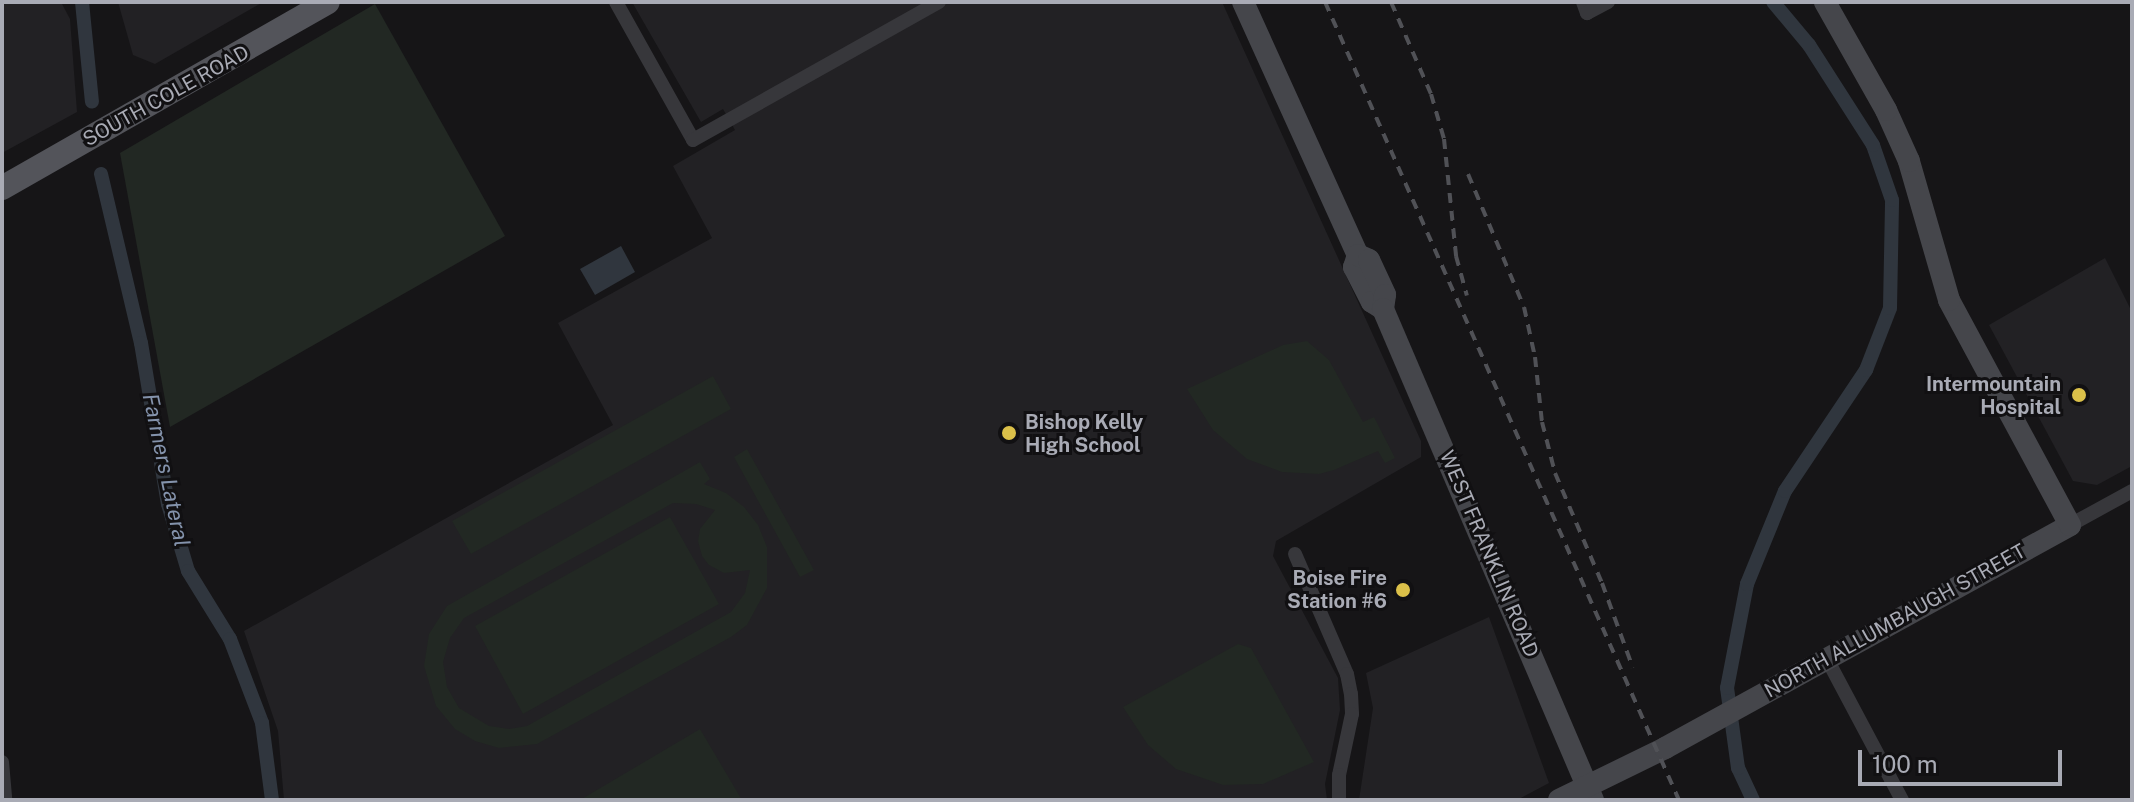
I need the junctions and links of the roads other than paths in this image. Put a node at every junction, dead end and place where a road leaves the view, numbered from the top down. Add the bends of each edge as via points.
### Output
1 (328, 2) edge
2 (616, 2) edge
3 (939, 2) edge
4 (1243, 2) edge
5 (1583, 2) edge
6 (1608, 2) edge
7 (1825, 2) edge
8 (2, 188) edge
9 (2132, 491) edge
10 (2070, 525) junction
11 (1295, 554) dead end
12 (1827, 659) junction
13 (2, 762) edge
14 (1590, 793) edge
15 (5, 800) edge
16 (1339, 800) edge
17 (1559, 800) edge
18 (1902, 800) edge

1 - 8 main road, SOUTH COLE ROAD
2 - 3 street via 693,140
4 - 14 street, WEST FRANKLIN ROAD via 1358,255 1369,260 1385,295 1383,309
5 - 6 street via 1587,13
7 - 10 street via 1909,161 1949,300
9 - 10 street, NORTH ALLUMBAUGH STREET
10 - 12 street, NORTH ALLUMBAUGH STREET
11 - 16 street via 1351,694
12 - 14 street, NORTH ALLUMBAUGH STREET
12 - 18 street
13 - 15 street
14 - 17 street, NORTH ALLUMBAUGH STREET

